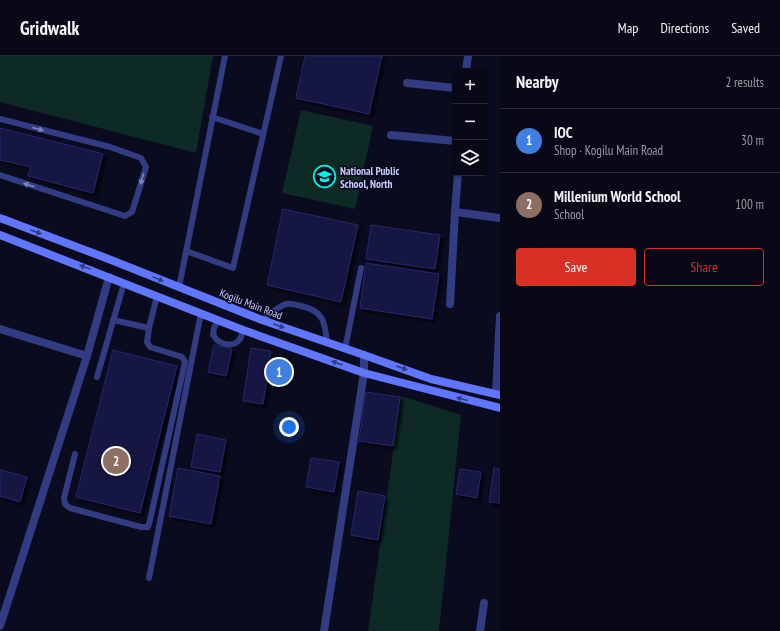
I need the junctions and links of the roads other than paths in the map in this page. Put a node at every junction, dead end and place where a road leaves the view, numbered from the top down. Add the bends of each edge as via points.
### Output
1 (225, 56) edge
2 (281, 56) edge
3 (468, 56) edge
4 (466, 68) edge
5 (407, 82) dead end
6 (452, 88) edge
7 (212, 117) junction
8 (0, 119) edge
9 (263, 134) junction
10 (391, 135) dead end
11 (452, 141) edge
12 (0, 175) edge
13 (458, 176) edge
14 (455, 212) junction
15 (0, 218) edge
16 (500, 218) edge
17 (0, 235) edge
18 (186, 251) junction
19 (361, 268) dead end
20 (109, 276) junction
21 (124, 283) junction
22 (179, 287) junction
23 (158, 296) junction
24 (450, 304) dead end
25 (201, 313) junction
26 (500, 316) edge
27 (113, 320) junction
28 (218, 320) junction
29 (262, 320) junction
30 (149, 328) junction
31 (0, 329) edge
32 (243, 330) junction
33 (327, 343) junction
34 (345, 349) junction
35 (364, 355) junction
36 (87, 356) junction
37 (364, 373) junction
38 (97, 377) dead end
39 (498, 394) edge
40 (500, 408) edge
41 (75, 454) dead end
42 (149, 578) dead end
43 (484, 603) dead end
44 (0, 626) edge
45 (324, 631) edge
46 (480, 631) edge

1 - 7 lane
2 - 9 lane
3 - 4 street
5 - 6 street
7 - 9 lane
7 - 18 lane
8 -> 12 lane via 120,151 141,158 146,167 132,212 125,216
9 - 18 lane via 233,268
10 - 11 street
13 - 14 street
14 - 16 street
14 - 24 street
15 -> 22 main road, Kogilu Main Road
20 -> 17 main road
18 - 22 lane
19 - 34 lane
20 - 21 main road
20 - 36 street
21 - 23 main road
21 - 27 lane
22 - 29 main road, Kogilu Main Road
23 - 25 main road
23 - 30 lane
25 - 28 main road
25 - 42 lane
26 - 39 street
27 - 30 lane
27 - 38 lane
28 - 32 main road
28 - 32 lane via 213,335 226,344 236,343
29 -> 33 main road, Kogilu Main Road
29 - 33 lane via 286,304 304,306 319,314 325,325
30 - 41 lane via 147,342 150,347 182,357 185,362 148,527 70,508 64,504
31 - 36 street
37 -> 32 main road
33 - 34 main road, Kogilu Main Road
34 - 35 main road, Kogilu Main Road
35 - 37 street
35 -> 39 main road, Kogilu Main Road via 432,379
36 - 44 street
40 -> 37 main road
37 - 45 street
43 - 46 street

